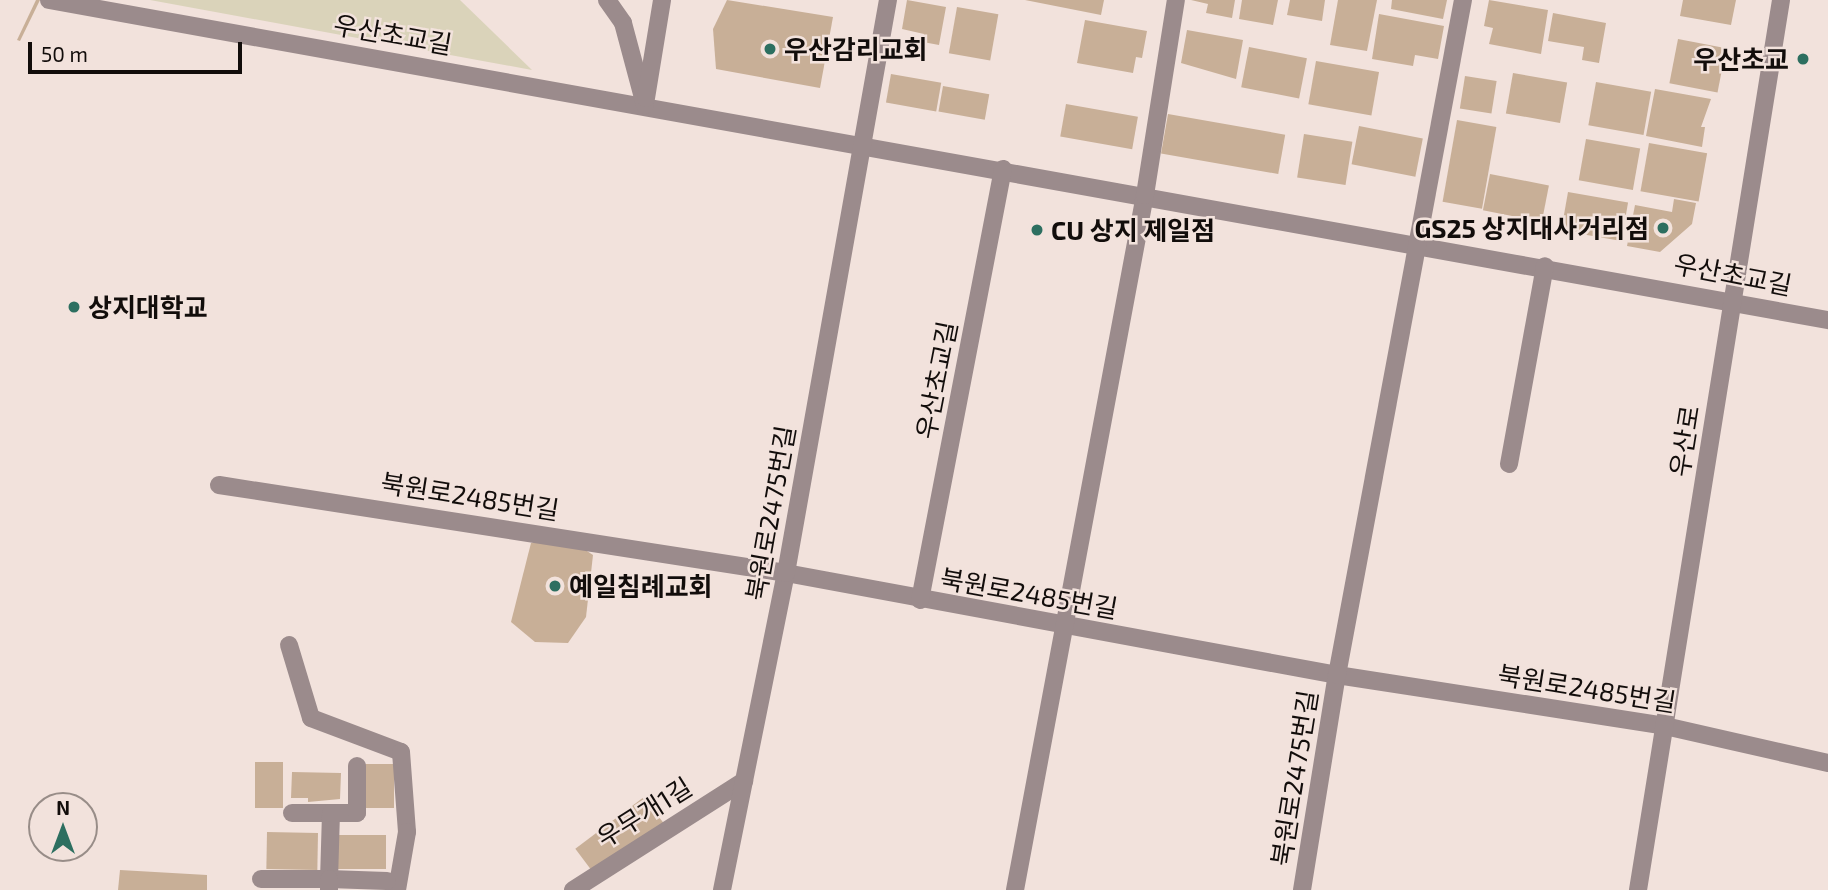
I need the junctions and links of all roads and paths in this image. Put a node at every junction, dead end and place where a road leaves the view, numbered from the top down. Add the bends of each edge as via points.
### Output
1 (49, 0) edge
2 (607, 0) edge
3 (662, 0) edge
4 (888, 0) edge
5 (1176, 0) edge
6 (1463, 0) edge
7 (1781, 0) edge
8 (645, 105) junction
9 (862, 144) junction
10 (1003, 169) junction
11 (1145, 195) junction
12 (1420, 244) junction
13 (1545, 266) junction
14 (1733, 300) junction
15 (1828, 320) edge
16 (1509, 464) dead end
17 (219, 485) dead end
18 (786, 573) junction
19 (920, 600) junction
20 (1063, 625) junction
21 (289, 645) dead end
22 (1337, 675) junction
23 (1665, 726) junction
24 (1828, 764) edge
25 (357, 766) dead end
26 (744, 780) junction
27 (292, 813) dead end
28 (331, 813) junction
29 (261, 879) dead end
30 (329, 885) edge
31 (392, 886) edge
32 (573, 890) edge
33 (722, 890) edge
34 (1015, 890) edge
35 (1302, 890) edge
36 (1637, 890) edge

1 - 8 street, 우산초교길
2 - 8 street via 624,23
3 - 8 street
4 - 9 street
5 - 11 street
6 - 12 street
7 - 14 street, 우산로
8 - 9 street, 우산초교길
9 - 10 street, 우산초교길
9 - 18 street, 북원로2475번길
10 - 11 street, 우산초교길
10 - 19 street, 우산초교길
11 - 12 street, 우산초교길
11 - 20 street
12 - 13 street, 우산초교길
12 - 22 street
13 - 14 street, 우산초교길
13 - 16 street
14 - 15 street, 우산초교길
14 - 23 street, 우산로
17 - 18 street, 북원로2485번길
18 - 19 street, 북원로2485번길
18 - 26 street, 북원로2475번길
19 - 20 street, 북원로2485번길
20 - 22 street, 북원로2485번길
20 - 34 street
21 - 31 street via 311,719 401,752 407,832
22 - 23 street, 북원로2485번길
22 - 35 street, 북원로2475번길
23 - 24 street, 북원로2485번길
23 - 36 street, 우산로
25 - 28 street via 357,813
26 - 32 street, 우무개1길
26 - 33 street, 북원로2475번길
27 - 28 street
28 - 30 street
29 - 30 street
30 - 31 street

